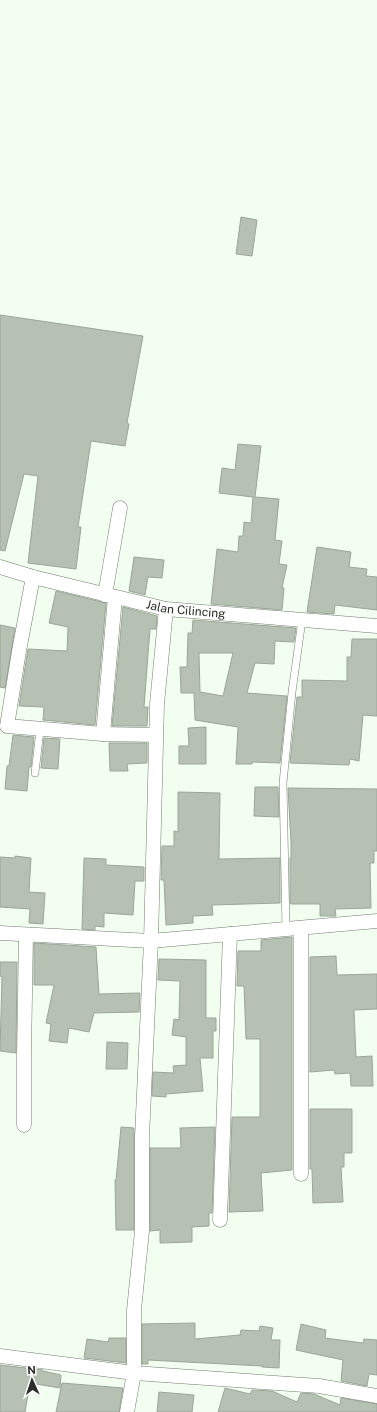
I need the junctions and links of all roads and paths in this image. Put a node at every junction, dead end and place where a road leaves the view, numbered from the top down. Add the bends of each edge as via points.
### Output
1 (120, 508) dead end
2 (0, 567) edge
3 (33, 577) junction
4 (110, 596) junction
5 (166, 609) junction
6 (302, 620) junction
7 (377, 626) edge
8 (3, 726) edge
9 (40, 730) junction
10 (103, 734) junction
11 (156, 734) junction
12 (35, 773) dead end
13 (377, 921) edge
14 (301, 928) junction
15 (286, 929) junction
16 (0, 933) edge
17 (230, 934) junction
18 (26, 935) junction
19 (151, 941) junction
20 (24, 1125) dead end
21 (301, 1174) dead end
22 (220, 1220) dead end
23 (0, 1356) edge
24 (134, 1373) junction
25 (377, 1396) edge
26 (128, 1412) edge

1 - 4 street
2 - 3 street, Jalan Cilincing
3 - 4 street, Jalan Cilincing
3 - 8 street
4 - 5 street, Jalan Cilincing
4 - 10 street
5 - 6 street, Jalan Cilincing
5 - 11 street
6 - 7 street, Jalan Cilincing
6 - 15 lane via 283,783
8 - 9 street
9 - 10 street
9 - 12 lane
10 - 11 street
11 - 19 street
13 - 14 street
14 - 15 street
14 - 21 street
15 - 17 street
16 - 18 street
17 - 19 street
17 - 22 street
18 - 19 street
18 - 20 street
19 - 24 street via 142,1137 142,1231 134,1310
23 - 24 street
24 - 25 street via 319,1386
24 - 26 street

